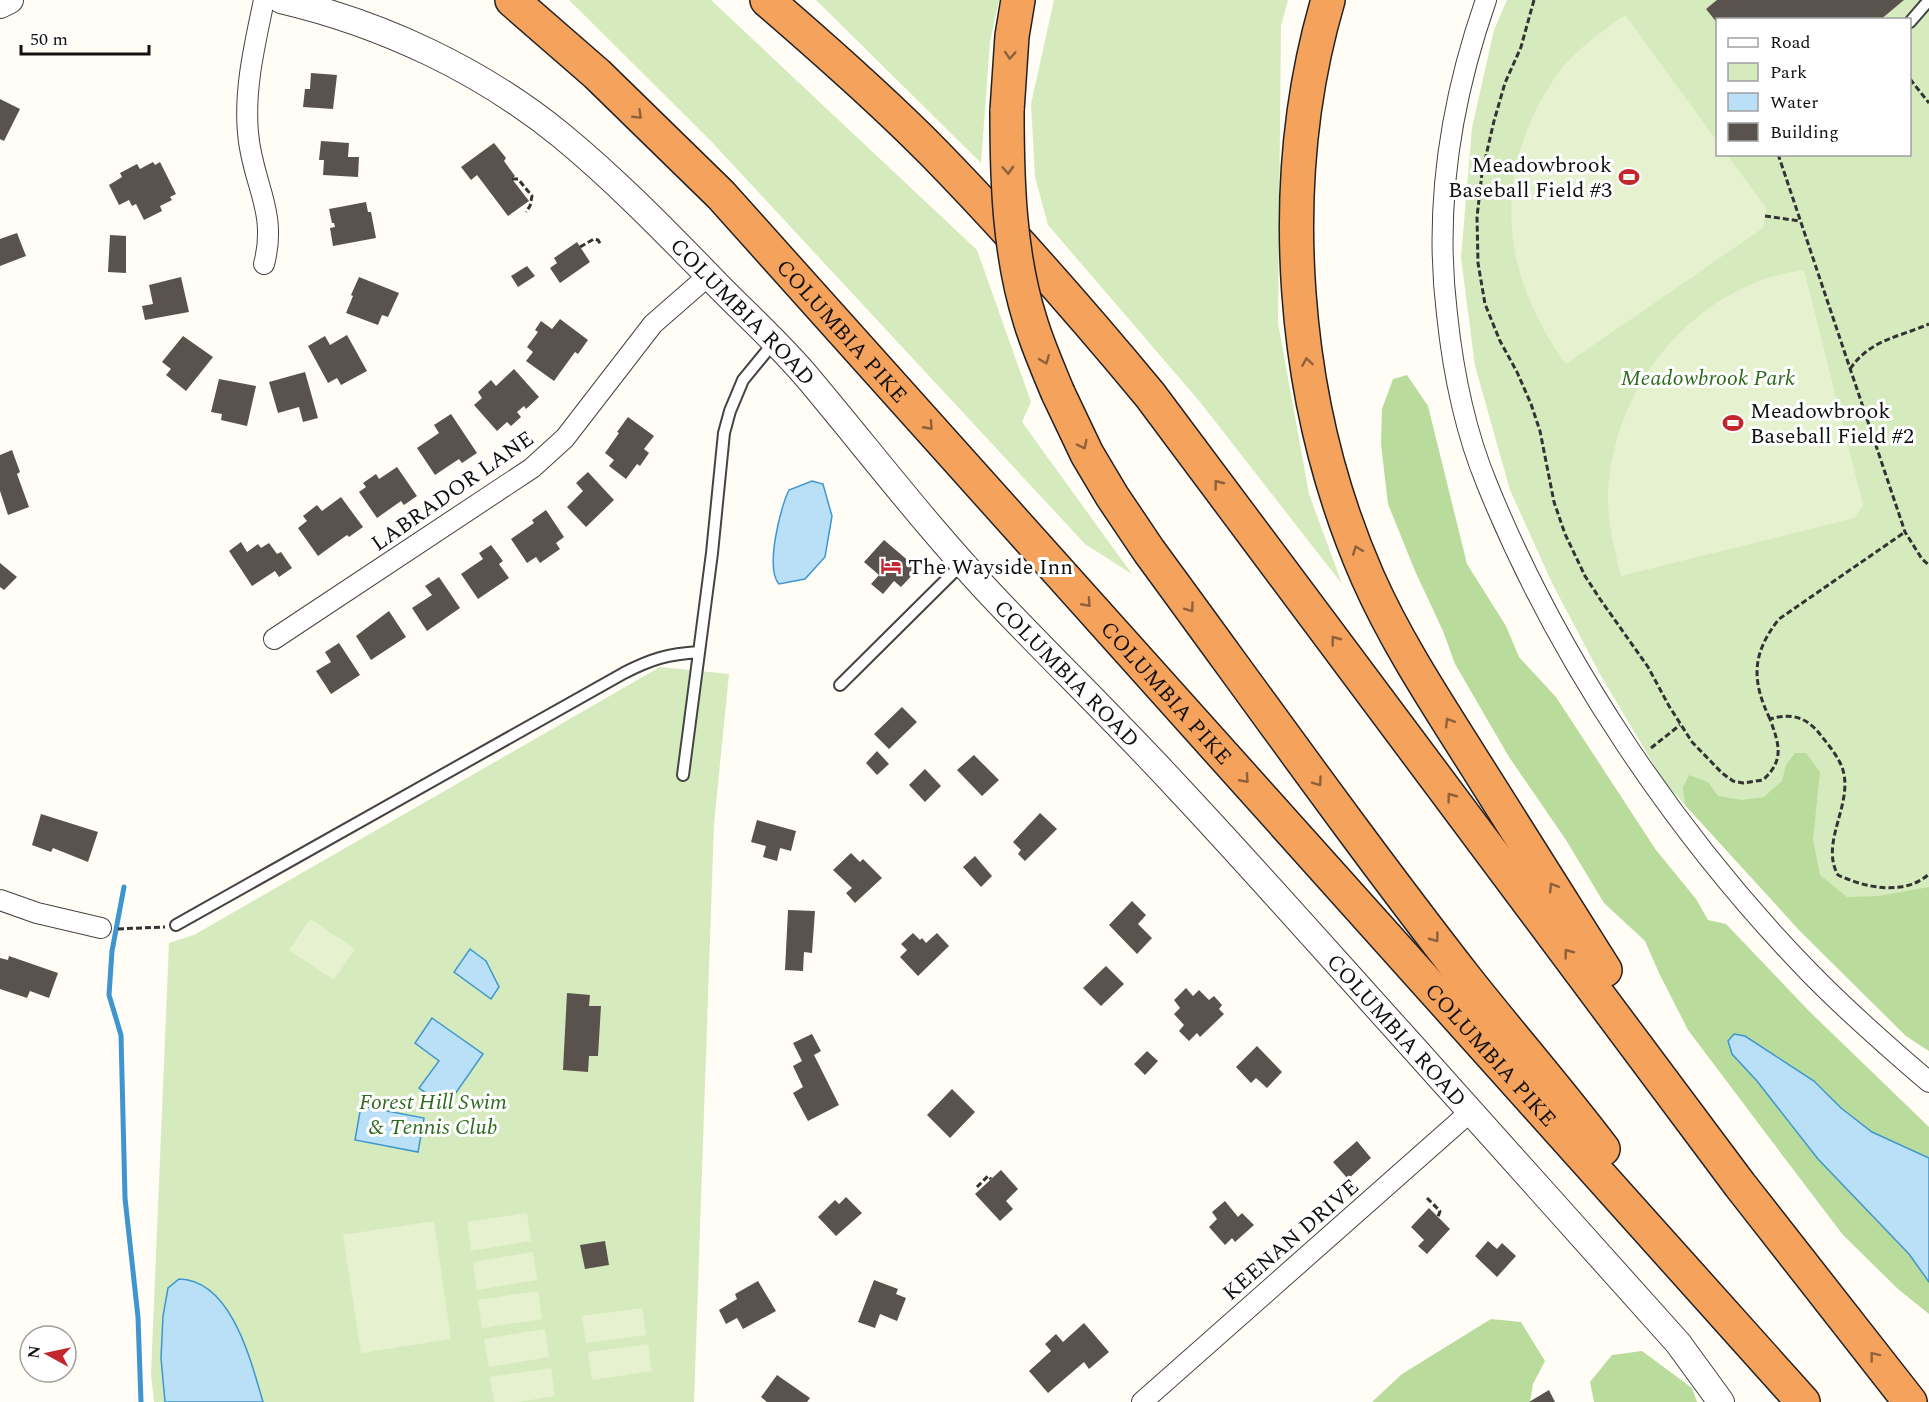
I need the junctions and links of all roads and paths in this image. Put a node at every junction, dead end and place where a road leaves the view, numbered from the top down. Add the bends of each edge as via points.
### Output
1 (10, 0) edge
2 (264, 0) edge
3 (281, 0) edge
4 (498, 0) edge
5 (512, 0) edge
6 (767, 0) edge
7 (1018, 0) edge
8 (1328, 0) edge
9 (1486, 0) edge
10 (1534, 0) edge
11 (1929, 0) edge
12 (0, 5) edge
13 (1911, 21) edge
14 (597, 74) junction
15 (1911, 80) edge
16 (1929, 103) edge
17 (1780, 156) edge
18 (512, 179) dead end
19 (526, 212) dead end
20 (1765, 216) dead end
21 (1800, 221) junction
22 (601, 245) dead end
23 (580, 247) dead end
24 (264, 264) dead end
25 (708, 276) junction
26 (1929, 324) edge
27 (775, 340) junction
28 (1850, 369) junction
29 (1905, 532) junction
30 (963, 563) junction
31 (1929, 565) edge
32 (274, 639) dead end
33 (699, 652) junction
34 (840, 685) dead end
35 (1770, 719) junction
36 (1680, 725) junction
37 (1638, 761) junction
38 (683, 775) dead end
39 (1929, 874) edge
40 (0, 900) edge
41 (176, 925) joint
42 (101, 928) dead end
43 (127, 929) dead end
44 (1929, 1082) edge
45 (1470, 1112) junction
46 (991, 1179) dead end
47 (1740, 1185) junction
48 (977, 1187) dead end
49 (1427, 1198) dead end
50 (1438, 1217) dead end
51 (1766, 1361) junction
52 (1142, 1402) edge
53 (1721, 1402) edge
54 (1803, 1402) edge
55 (1910, 1402) edge

1 - 12 street
2 - 24 street via 247,99 253,166 267,209 269,246
3 - 25 street, COLUMBIA ROAD via 345,17 388,34 473,75 515,102 602,170
4 - 14 highway
5 - 14 highway, COLUMBIA PIKE
47 -> 6 highway via 1150,395 1090,323 935,154 850,72
7 -> 51 highway, bridge via 1007,111 1011,217 1019,275 1030,320 1087,454 1169,580 1384,872
47 -> 8 highway via 1403,648 1368,579 1344,518 1314,403 1303,336 1298,266 1301,139 1309,79
9 - 37 street via 1461,82 1445,181 1443,265 1455,372 1486,483 1516,548 1598,701
10 - 36 path via 1521,47 1505,83 1482,173 1477,217 1478,263 1485,304 1532,404 1565,534 1585,576 1648,667
11 - 13 lane
14 -> 51 highway, COLUMBIA PIKE via 721,195
15 - 16 path
17 - 21 path
18 - 19 path via 518,179 532,196
20 - 21 path
21 - 28 path
22 - 23 path via 594,239
25 - 27 street, COLUMBIA ROAD
25 - 32 street, LABRADOR LANE via 653,324 565,438 532,468
26 - 28 path via 1872,346
27 - 30 street, COLUMBIA ROAD
27 - 33 lane via 743,380 724,433
28 - 29 path
29 - 31 path
29 - 35 path via 1779,619 1767,634 1759,650 1758,685
30 - 34 lane
30 - 45 street, COLUMBIA ROAD via 1177,786
33 - 38 lane
33 - 41 lane via 652,659 624,673
35 - 36 path via 1778,746 1777,763 1763,780 1743,783 1722,773
35 - 39 path via 1790,715 1801,718 1830,747 1842,768 1844,781 1831,857 1838,875 1882,888 1922,881
36 - 37 path
37 - 44 street via 1699,845 1809,972
40 - 42 street
41 - 43 path
45 - 52 street, KEENAN DRIVE
45 - 53 street, COLUMBIA ROAD via 1678,1343
46 - 48 path via 988,1176
55 -> 47 highway
49 - 50 path via 1440,1211
51 - 54 highway, COLUMBIA PIKE

